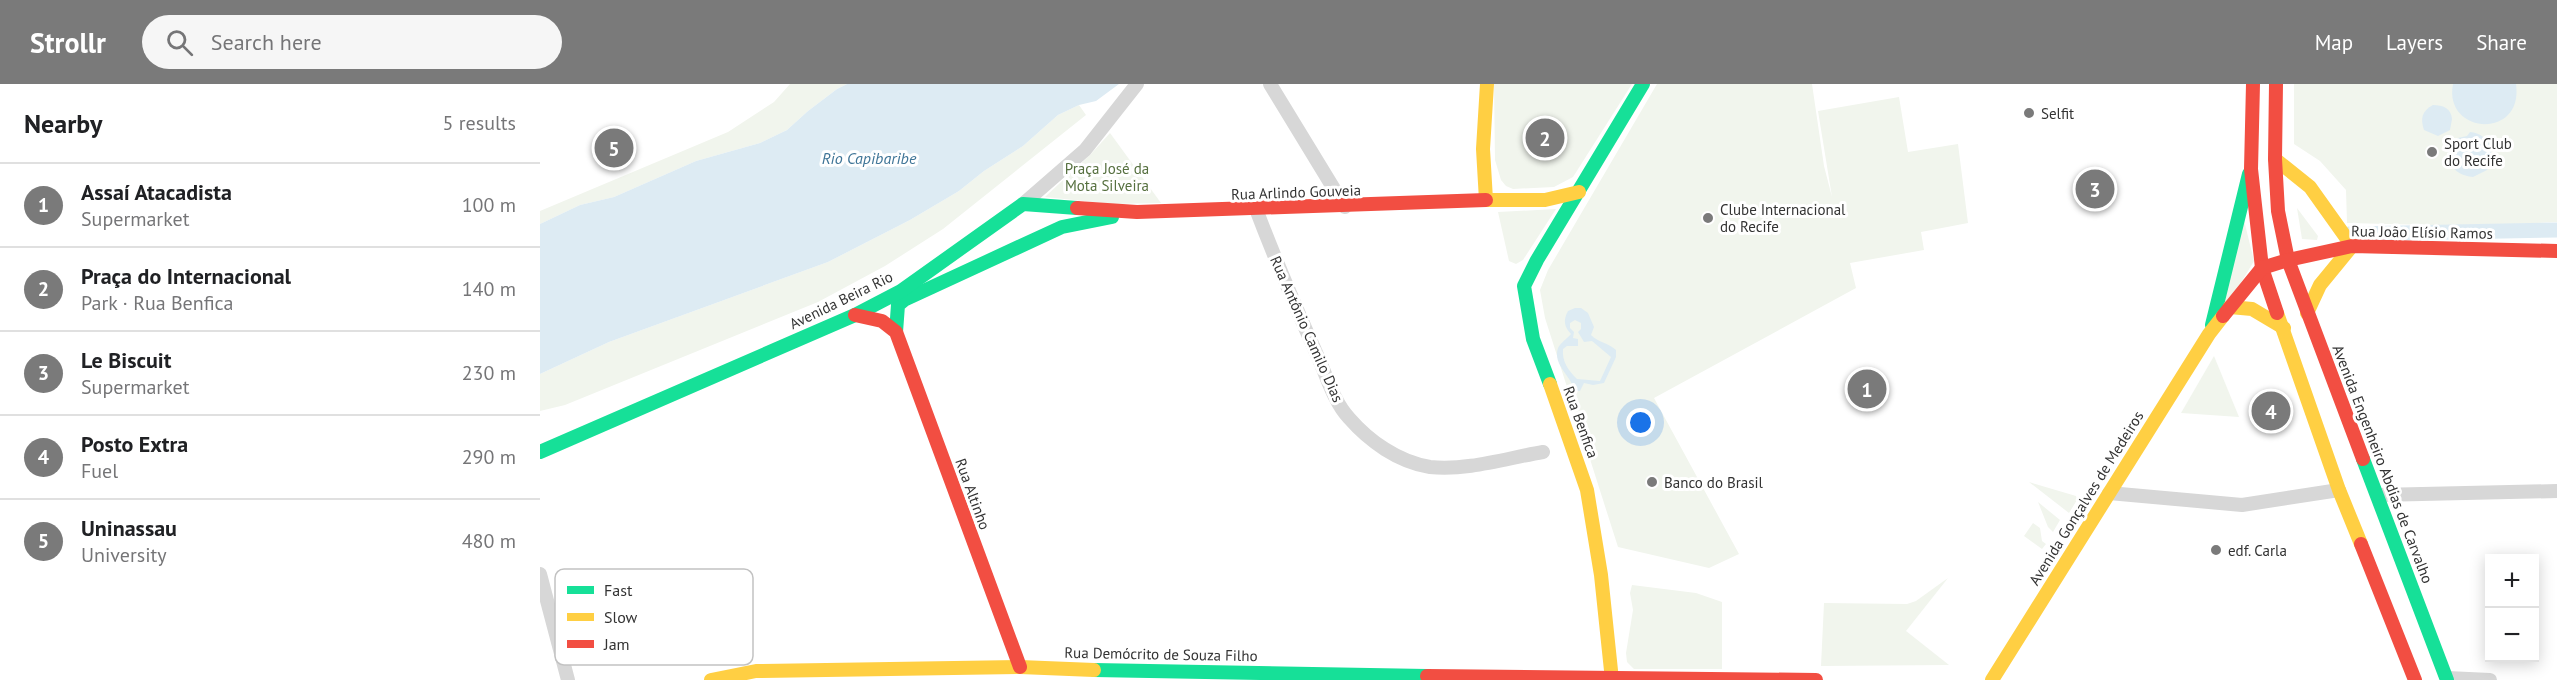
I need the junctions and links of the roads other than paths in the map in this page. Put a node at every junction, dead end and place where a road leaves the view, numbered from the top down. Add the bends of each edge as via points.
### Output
1 (1137, 84) edge
2 (1270, 84) edge
3 (1643, 84) edge
4 (2253, 84) edge
5 (2276, 84) edge
6 (1486, 85) edge
7 (2275, 159) junction
8 (2251, 169) junction
9 (1484, 172) junction
10 (1579, 192) junction
11 (1486, 200) junction
12 (1456, 202) junction
13 (1023, 204) junction
14 (1345, 207) junction
15 (1256, 209) junction
16 (1137, 212) junction
17 (2352, 246) junction
18 (2557, 251) edge
19 (2288, 260) junction
20 (2262, 268) junction
21 (2230, 308) junction
22 (2307, 313) junction
23 (855, 315) junction
24 (2284, 327) junction
25 (896, 332) junction
26 (2209, 334) junction
27 (540, 452) edge
28 (1543, 452) dead end
29 (2339, 490) junction
30 (2557, 491) edge
31 (2109, 493) junction
32 (2378, 495) junction
33 (540, 574) edge
34 (555, 631) edge
35 (564, 665) edge
36 (1020, 667) junction
37 (978, 675) edge
38 (757, 676) edge
39 (1194, 676) edge
40 (1611, 678) edge
41 (2447, 679) edge
42 (568, 680) edge
43 (711, 680) edge
44 (1816, 680) edge
45 (1992, 680) edge
46 (2415, 680) edge
47 (2490, 680) edge

1 - 13 street, Avenida Beira Rio via 1085,150
2 - 14 street
3 - 10 main road, Rua Benfica
4 - 8 main road
5 - 7 main road, Avenida Engenheiro Abdias de Carvalho
6 - 9 main road
7 - 17 main road via 2314,191 2332,223
7 - 19 main road, Avenida Engenheiro Abdias de Carvalho via 2278,211
8 - 20 main road
8 - 26 main road, Avenida Gonçalves de Medeiros
9 - 11 main road
9 - 12 main road via 1470,195
10 - 11 main road via 1528,201
10 - 40 main road, Rua Benfica via 1524,286 1533,339 1587,490 1601,575
11 - 12 main road, Rua Arlindo Gouveia
12 - 14 main road, Rua Arlindo Gouveia
13 - 16 main road, Rua Arlindo Gouveia
13 - 23 main road, Avenida Beira Rio via 901,291
14 - 15 main road, Rua Arlindo Gouveia
15 - 16 main road, Rua Arlindo Gouveia
15 - 28 street, Rua Antônio Camilo Dias via 1336,397 1348,417 1373,441 1409,461 1452,468
16 - 25 main road, Rua Arlindo Gouveia via 1062,227 904,300 898,305
17 - 18 main road, Rua João Elísio Ramos
17 - 19 main road, Rua João Elísio Ramos
17 - 22 main road via 2320,285
19 - 20 main road
19 - 22 main road, Avenida Engenheiro Abdias de Carvalho
20 - 21 main road, Avenida Gonçalves de Medeiros
20 - 24 main road
21 - 24 main road via 2250,307
21 - 26 main road, Avenida Gonçalves de Medeiros
22 - 32 main road, Avenida Engenheiro Abdias de Carvalho
23 - 25 main road via 879,318
23 - 27 main road, Avenida Beira Rio
24 - 29 main road
25 - 36 main road, Rua Altinho
26 - 31 main road, Avenida Gonçalves de Medeiros
29 - 31 street via 2242,505
29 - 46 main road
30 - 32 street
31 - 45 main road, Avenida Gonçalves de Medeiros
32 - 41 main road, Avenida Engenheiro Abdias de Carvalho
33 - 34 street
35 - 42 street
36 - 37 main road, Rua Demócrito de Souza Filho
36 - 39 main road, Rua Demócrito de Souza Filho
37 - 38 main road, Rua Demócrito de Souza Filho
38 - 43 main road, Rua Demócrito de Souza Filho
39 - 40 main road, Rua Demócrito de Souza Filho
40 - 44 main road, Rua Demócrito de Souza Filho
41 - 47 street

